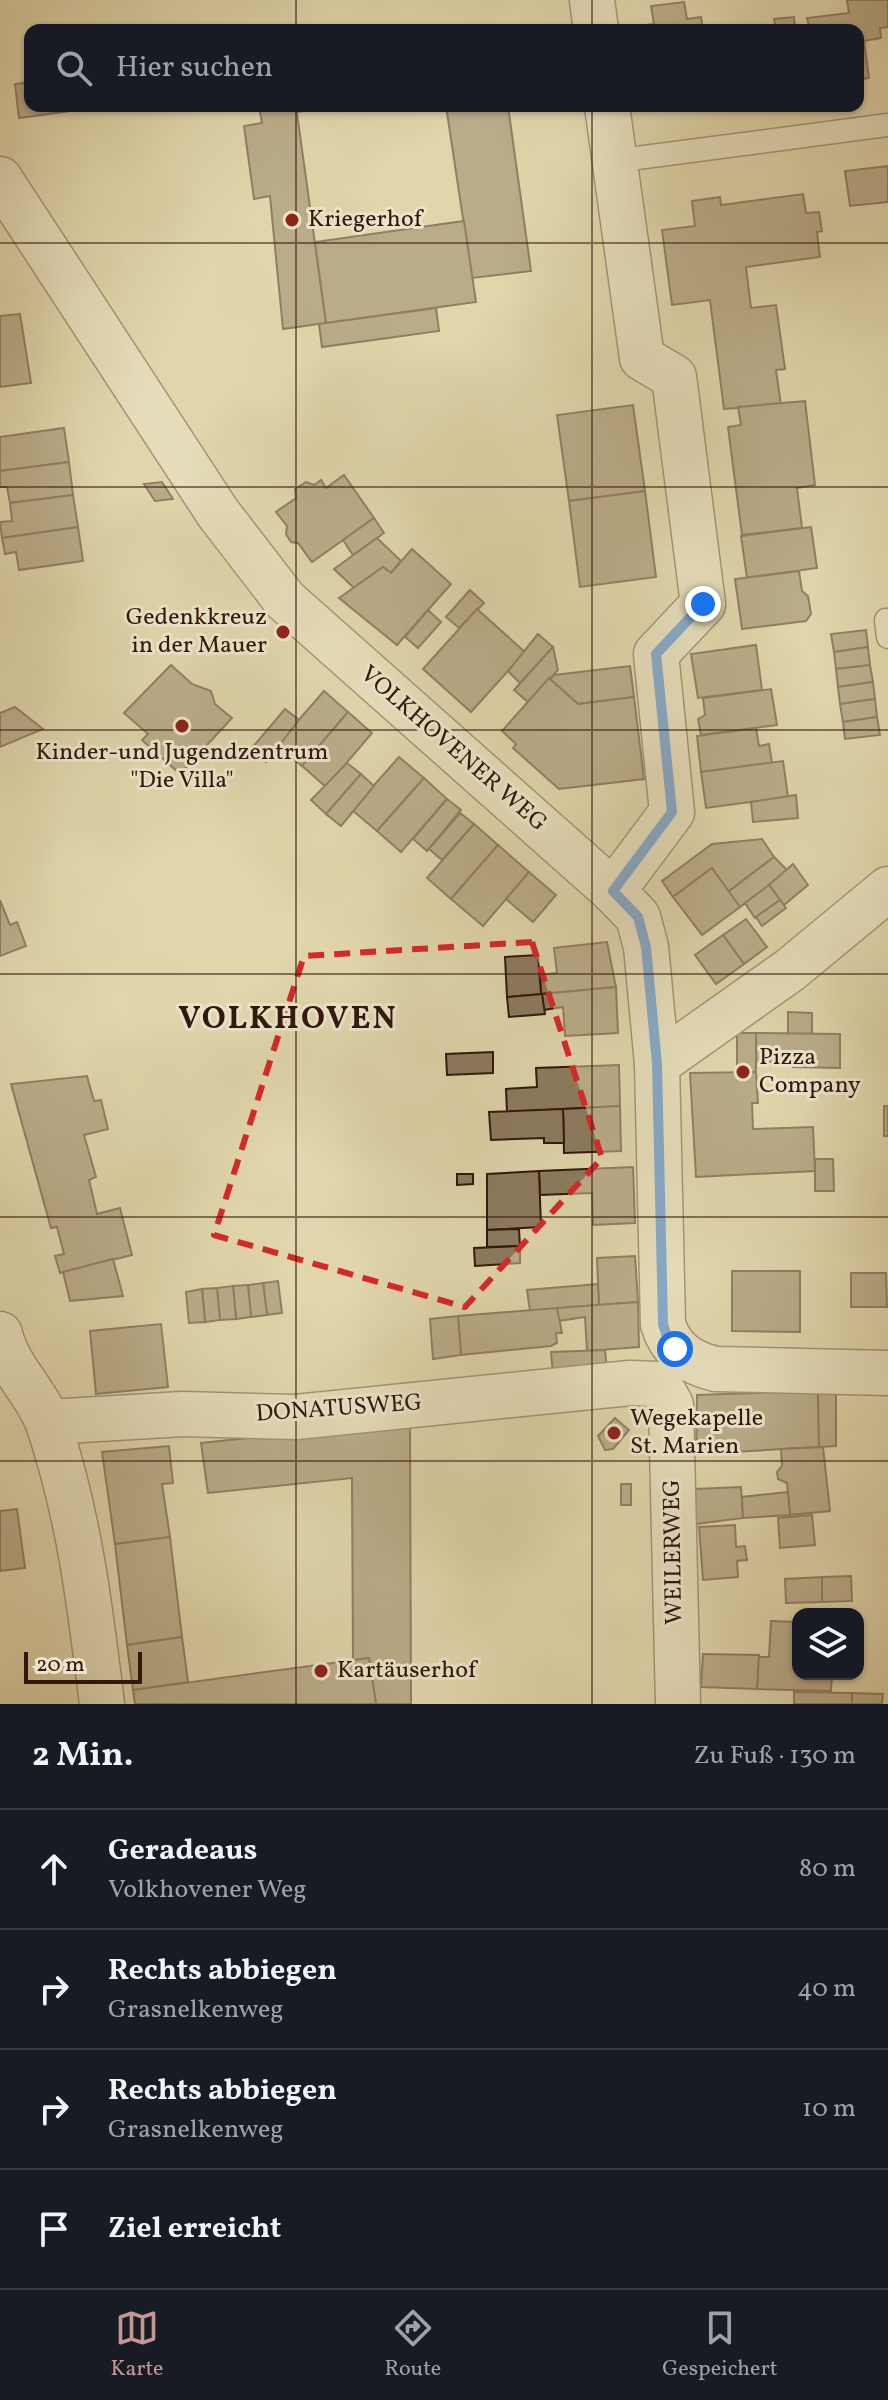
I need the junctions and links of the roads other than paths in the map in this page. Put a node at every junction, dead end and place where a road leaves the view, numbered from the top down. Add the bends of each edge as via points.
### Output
1 (592, 0) edge
2 (595, 24) edge
3 (608, 112) edge
4 (888, 125) edge
5 (614, 161) junction
6 (0, 179) edge
7 (888, 889) edge
8 (613, 891) junction
9 (657, 1064) junction
10 (0, 1334) edge
11 (888, 1373) edge
12 (630, 1383) joint
13 (48, 1422) junction
14 (102, 1704) edge
15 (678, 1704) edge

1 - 2 street
3 - 5 street
4 - 5 lane
5 - 8 street via 642,358 674,377 703,604 656,654 672,812
6 - 8 street, VOLKHOVENER WEG via 218,513 285,600
7 - 9 street via 790,970
8 - 9 street, VOLKHOVENER WEG via 638,917 646,947
9 - 11 street, VOLKHOVENER WEG via 663,1324 668,1340 685,1357 716,1369
10 - 13 street via 4,1350
12 - 13 street, DONATUSWEG via 296,1417 183,1414
12 - 15 street, WEILERWEG via 659,1384 671,1405
13 - 14 street via 80,1534

